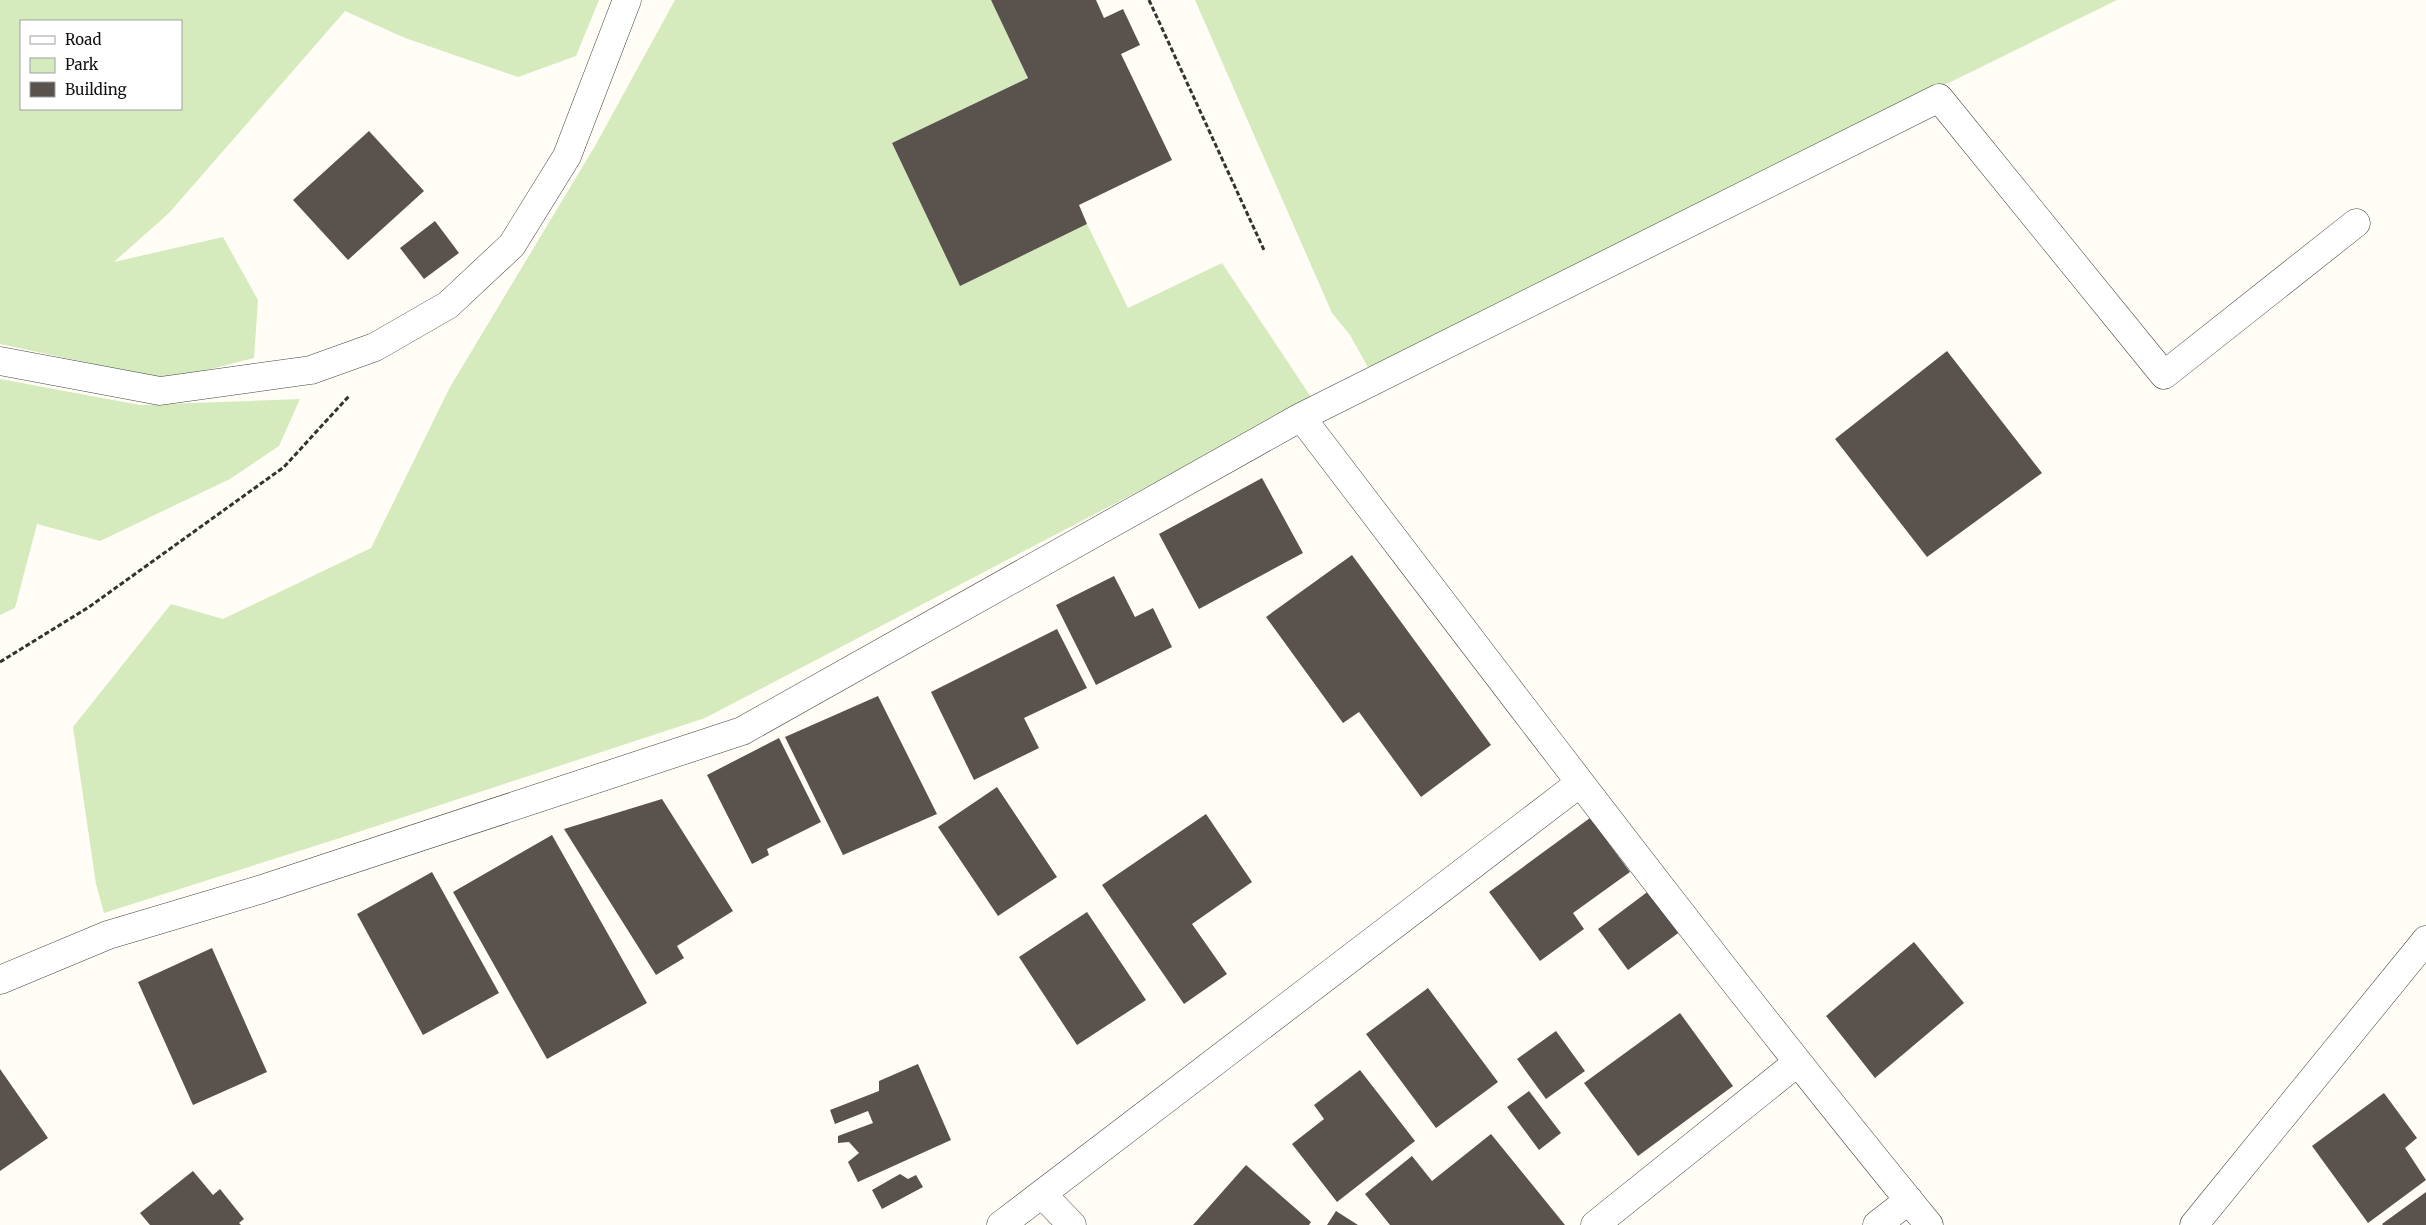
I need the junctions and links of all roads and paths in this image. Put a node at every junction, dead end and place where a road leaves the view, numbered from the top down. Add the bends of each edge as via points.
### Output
1 (627, 0) edge
2 (1149, 0) edge
3 (2356, 223) dead end
4 (1264, 250) dead end
5 (0, 361) edge
6 (355, 389) dead end
7 (1301, 416) junction
8 (0, 662) edge
9 (1580, 783) junction
10 (2426, 940) edge
11 (0, 980) edge
12 (1798, 1062) junction
13 (1043, 1195) junction
14 (1909, 1200) junction
15 (1001, 1225) edge
16 (1072, 1225) edge
17 (1595, 1225) edge
18 (1877, 1225) edge
19 (1929, 1225) edge
20 (2194, 1225) edge

1 - 5 street via 567,156 512,245 448,305 375,347 310,370 160,391
2 - 4 path
3 - 7 street via 2164,376 1939,98
6 - 8 path via 284,467 89,607
7 - 9 street
7 - 11 street via 742,731 262,889 108,935
9 - 12 street
9 - 13 street
10 - 20 street
12 - 14 street
12 - 17 street
13 - 15 street
13 - 16 street
14 - 18 street
14 - 19 street

